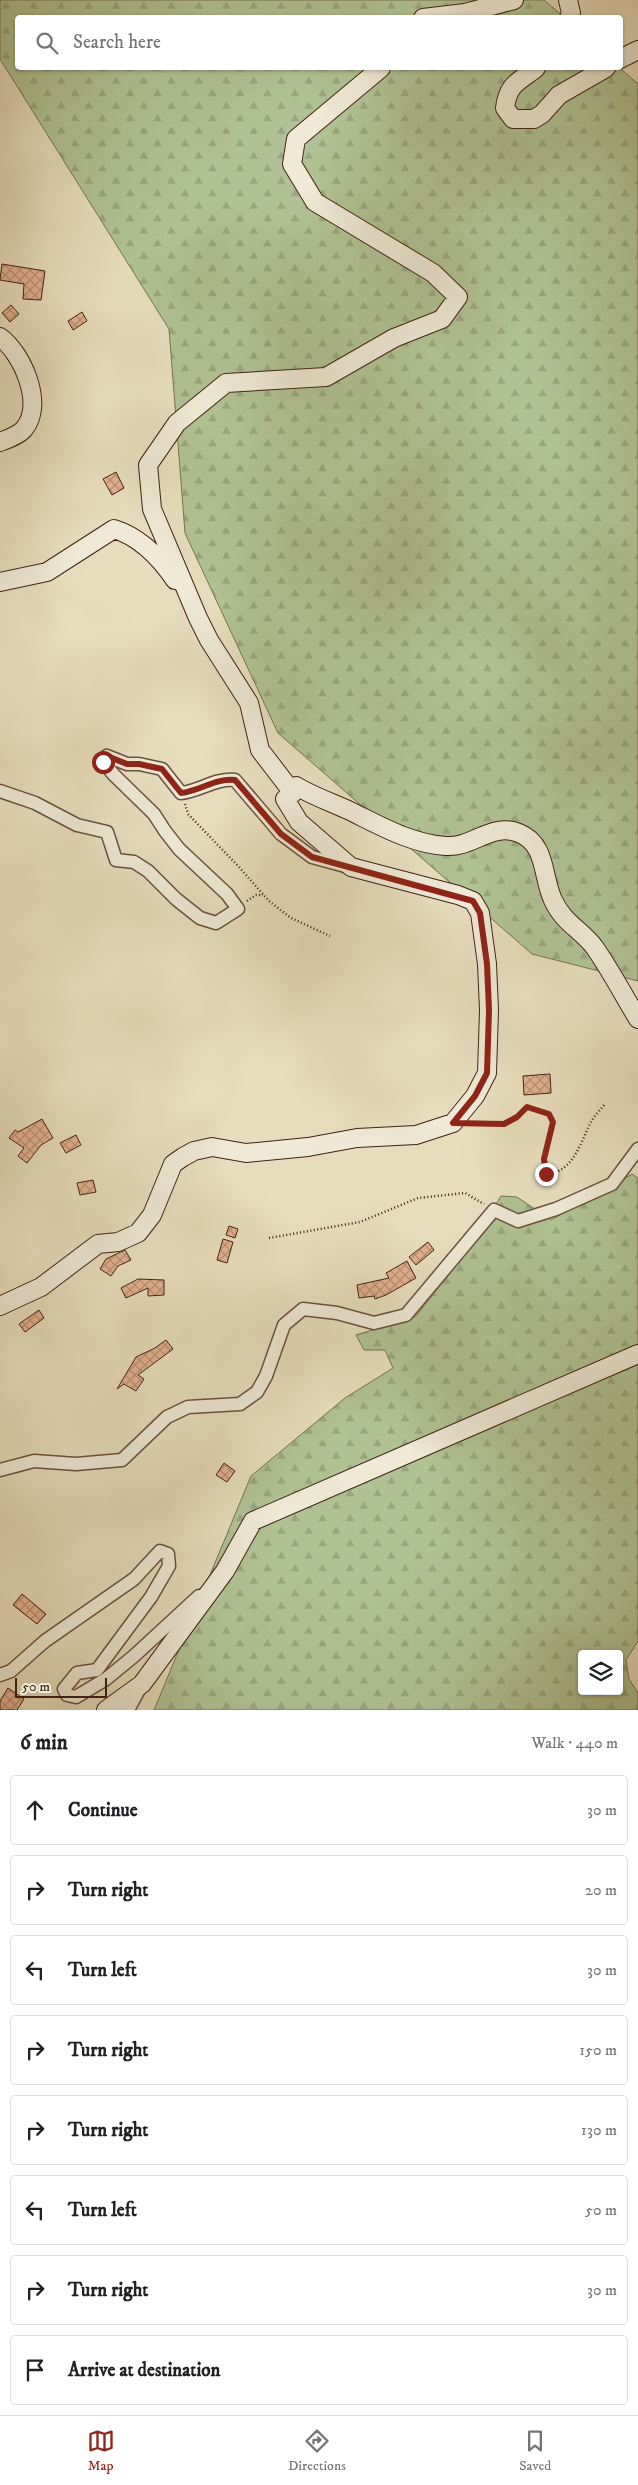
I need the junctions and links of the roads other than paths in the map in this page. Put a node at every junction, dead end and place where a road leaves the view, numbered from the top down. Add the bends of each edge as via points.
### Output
1 (514, 0) edge
2 (568, 0) edge
3 (449, 15) edge
4 (571, 15) edge
5 (638, 50) edge
6 (623, 58) edge
7 (379, 70) edge
8 (533, 70) edge
9 (603, 70) edge
10 (0, 337) edge
11 (0, 442) edge
12 (0, 582) edge
13 (194, 607) junction
14 (0, 791) edge
15 (293, 793) junction
16 (351, 867) junction
17 (638, 1019) edge
18 (638, 1149) edge
19 (0, 1306) edge
20 (638, 1354) edge
21 (0, 1470) edge
22 (226, 1571) junction
23 (0, 1676) edge
24 (142, 1684) junction
25 (106, 1710) edge
26 (128, 1710) edge

1 - 3 main road
2 - 4 main road
5 - 6 main road
7 - 13 main road via 296,139 292,164 315,202 433,273 458,297 442,319 394,338 326,376 226,383 177,423 148,464 152,509
8 - 9 main road via 521,78 507,95 505,108 513,119 534,119 559,95
10 - 11 main road via 18,357 27,374 32,400 24,429
12 - 13 main road via 47,572 114,529 130,534 165,564
13 - 15 main road via 209,640 249,703 260,750
14 - 16 street via 35,803 76,825 108,832 116,860 134,862 200,918 216,923 238,909 227,894 179,849 154,814 114,775 103,762 107,756 127,764 162,769 181,793 224,779 235,780 281,834 312,857
15 - 16 main road via 284,799 299,822
15 - 17 main road via 296,786 411,840 448,847 490,832 519,832 531,840 543,859 548,888 566,922 594,946
16 - 19 main road via 473,901 480,913 489,1010 487,1073 475,1096 453,1123 416,1135 357,1138 308,1147 246,1152 212,1147 194,1151 173,1164 152,1215 138,1233 118,1242 98,1244 41,1287
18 - 21 street via 612,1184 556,1209 518,1221 494,1210 406,1315 374,1324 337,1313 303,1309 284,1325 257,1392 240,1404 188,1406 167,1417 122,1460 76,1464 34,1461
20 - 22 main road via 253,1521
22 - 23 street via 134,1656 106,1679 76,1697 67,1695 64,1689 77,1673 97,1670 156,1589 170,1566 168,1554 160,1551 134,1579
22 - 24 main road
24 - 25 main road
24 - 26 street

